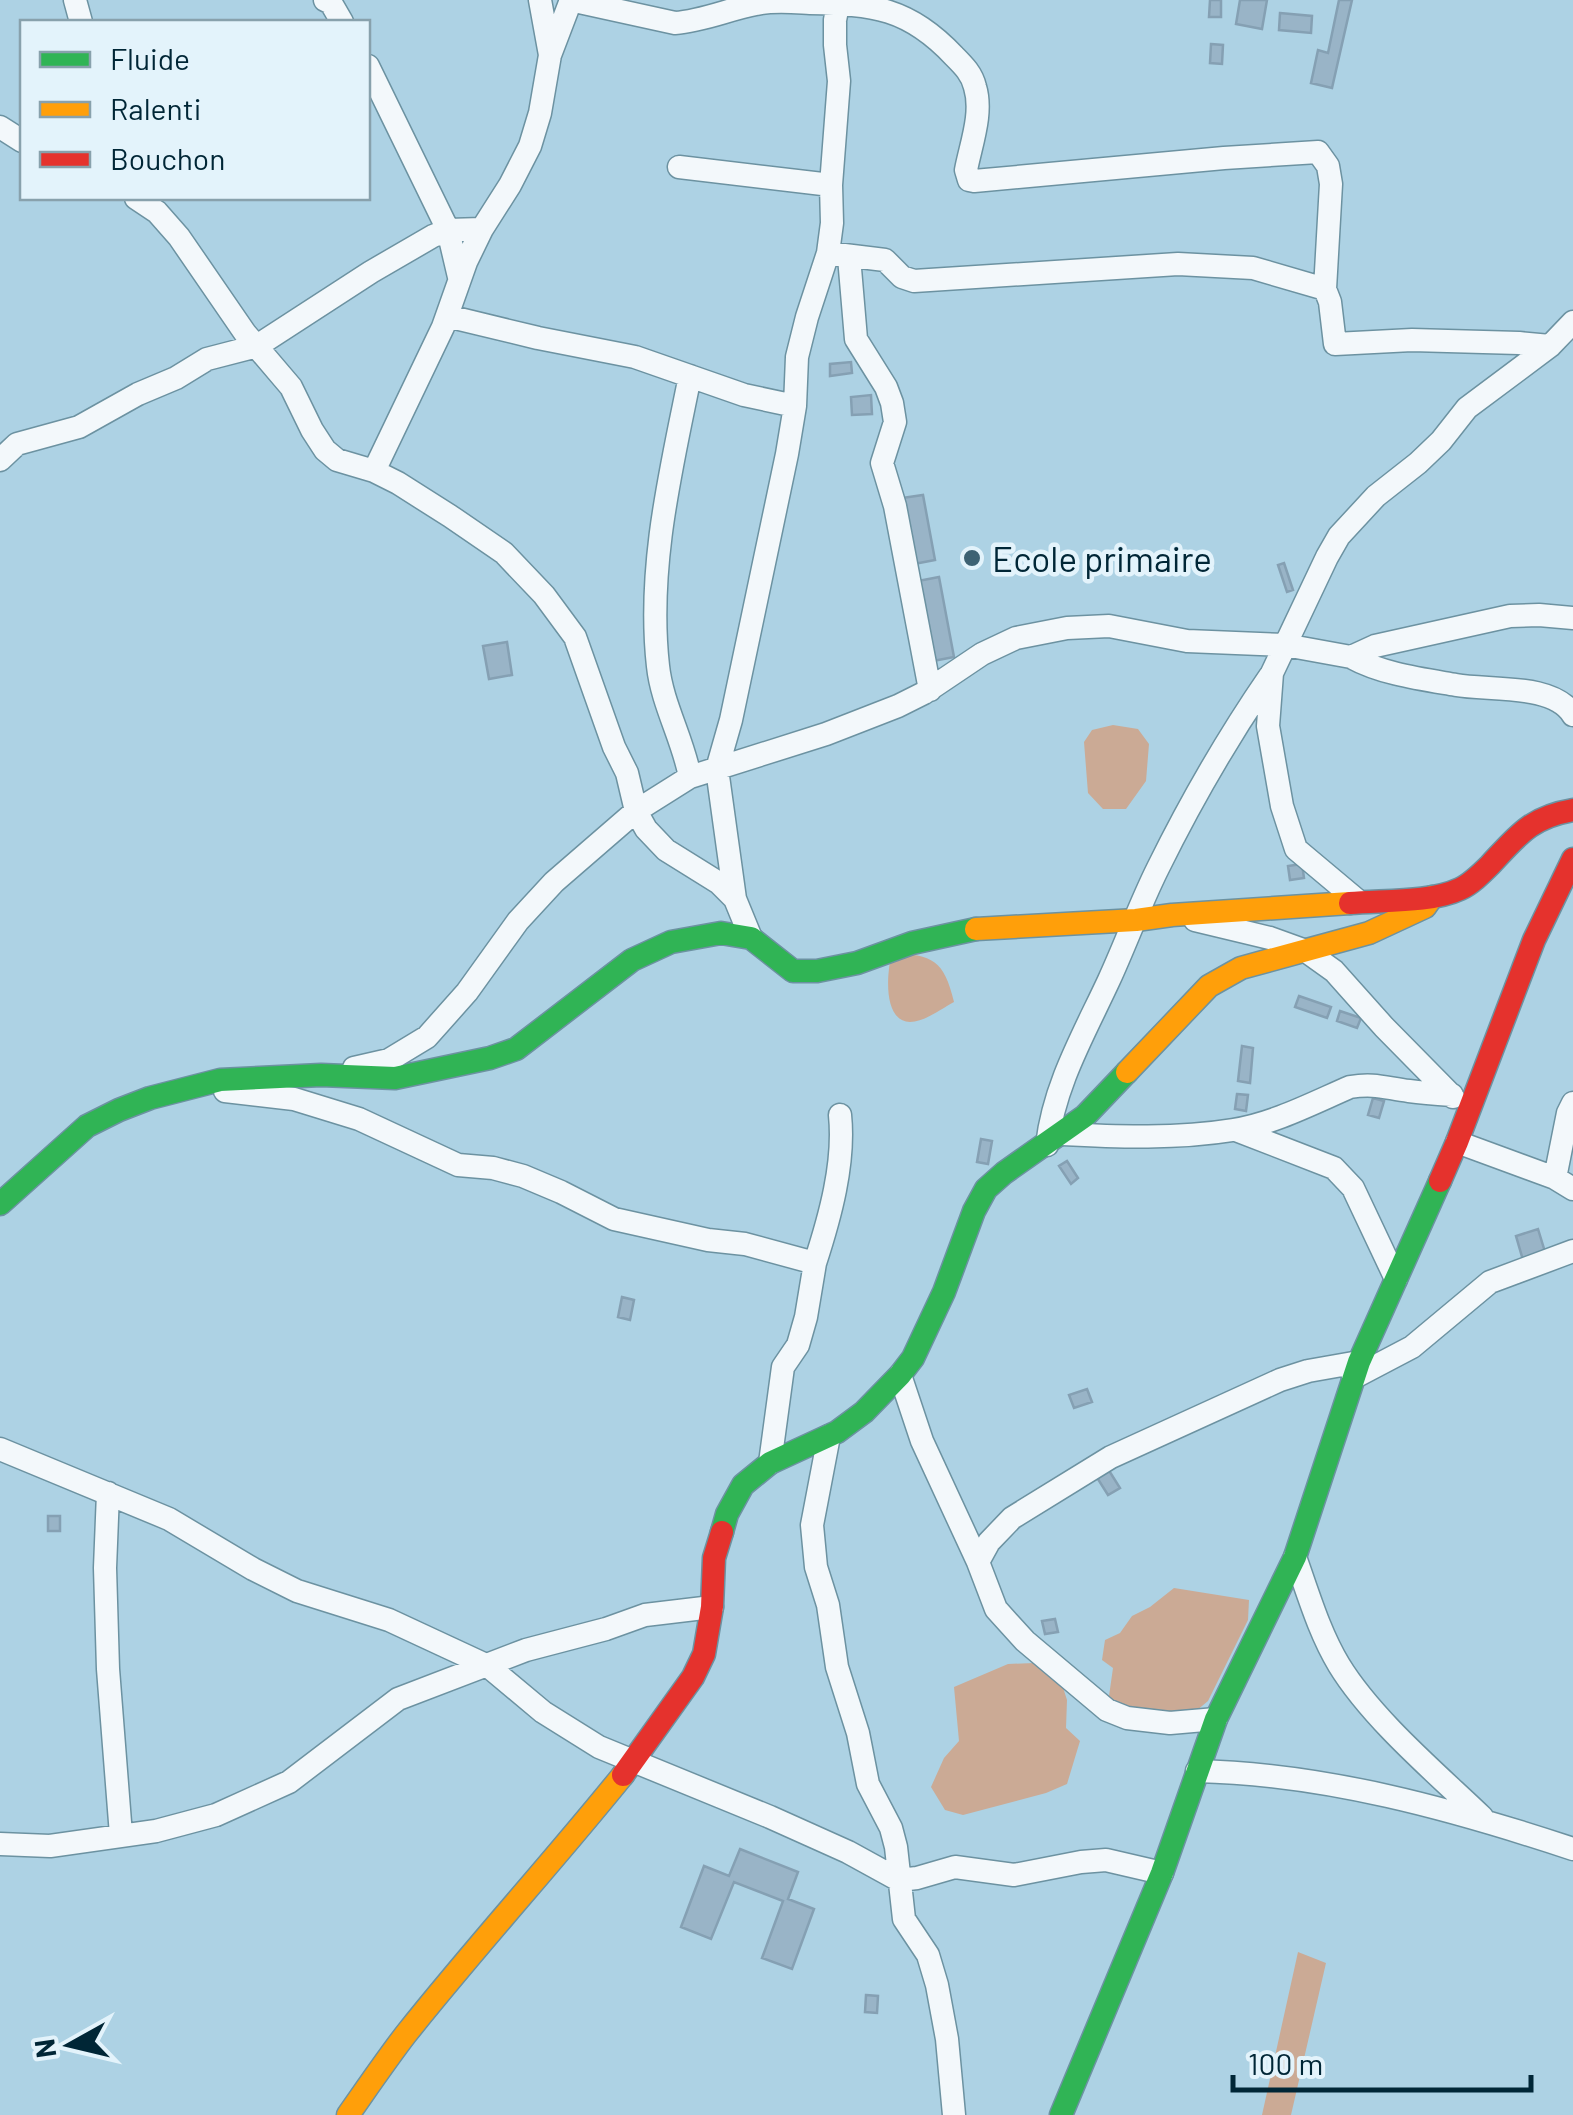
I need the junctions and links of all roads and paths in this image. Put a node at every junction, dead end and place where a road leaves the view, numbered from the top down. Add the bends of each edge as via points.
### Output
1 (325, 0) edge
2 (540, 0) edge
3 (570, 0) edge
4 (839, 2) edge
5 (341, 20) edge
6 (550, 55) junction
7 (370, 70) edge
8 (679, 167) dead end
9 (832, 185) junction
10 (139, 200) edge
11 (482, 229) junction
12 (448, 230) junction
13 (838, 255) junction
14 (460, 280) junction
15 (1325, 289) junction
16 (447, 316) junction
17 (1573, 322) edge
18 (257, 346) junction
19 (1550, 346) junction
20 (690, 376) junction
21 (795, 406) junction
22 (0, 460) edge
23 (374, 472) junction
24 (1573, 618) edge
25 (1285, 645) junction
26 (1351, 657) junction
27 (1272, 673) junction
28 (930, 690) junction
29 (1573, 715) edge
30 (717, 769) junction
31 (690, 776) junction
32 (636, 810) junction
33 (1573, 810) edge
34 (1573, 858) edge
35 (1432, 897) junction
36 (734, 899) junction
37 (1358, 901) junction
38 (1172, 915) junction
39 (1136, 920) junction
40 (750, 938) junction
41 (1306, 952) junction
42 (321, 1075) junction
43 (188, 1088) junction
44 (1573, 1102) edge
45 (1460, 1103) junction
46 (840, 1114) dead end
47 (1236, 1130) junction
48 (1055, 1139) junction
49 (1457, 1142) junction
50 (1564, 1184) edge
51 (0, 1204) edge
52 (1573, 1252) edge
53 (816, 1263) junction
54 (1396, 1279) junction
55 (1356, 1370) junction
56 (900, 1375) junction
57 (828, 1436) junction
58 (0, 1449) edge
59 (770, 1463) junction
60 (108, 1494) junction
61 (1295, 1557) junction
62 (978, 1562) junction
63 (712, 1607) junction
64 (488, 1666) junction
65 (1216, 1719) junction
66 (634, 1761) junction
67 (1197, 1771) junction
68 (1485, 1820) junction
69 (121, 1835) junction
70 (0, 1844) edge
71 (1573, 1848) edge
72 (1162, 1872) junction
73 (899, 1880) junction
74 (348, 2115) edge
75 (954, 2115) edge
76 (1061, 2115) edge

1 - 5 street
2 - 6 street
3 - 4 street via 675,23 758,3
3 - 6 street
4 - 9 street
4 - 15 street via 888,10 920,24 970,72 978,108 966,170 974,182 1318,152 1331,184
6 - 11 street via 530,146
7 - 12 street
8 - 9 street
9 - 13 street
10 - 18 street via 179,237
11 - 12 street
11 - 14 street
12 - 14 street
12 - 18 street
13 - 15 street via 886,260 914,281 1178,264 1253,268
13 - 21 street via 807,316
13 - 28 street via 856,338 892,403 894,422 882,463
14 - 16 street
15 - 19 street via 1337,344
16 - 20 street via 636,356
16 - 23 street
17 - 19 street
18 - 22 street via 207,360 79,427 17,444
18 - 23 street via 291,387 325,450
19 - 25 street via 1467,408 1442,441 1339,536
20 - 21 street
20 - 31 street via 662,525 656,629 662,688
21 - 30 street
23 - 32 street via 504,554 565,622 628,773
24 - 26 street via 1510,616
25 - 26 street
25 - 27 street
25 - 28 street via 1188,640 1109,626 1067,628 1016,638
26 - 29 street via 1453,685 1526,690 1563,702
27 - 37 street via 1268,726 1296,848
27 - 39 street via 1194,798
28 - 30 street via 874,717
30 - 31 street
30 - 36 street
31 - 32 street
32 - 36 street via 666,850 719,882
32 - 42 street via 518,921 427,1037 389,1060
33 - 35 street via 1532,821 1470,883
34 - 45 street
35 - 37 street
35 - 41 street via 1425,907 1369,934
36 - 40 street
37 - 38 street
38 - 39 street
38 - 41 street
39 - 40 street via 982,928 817,971 792,971
39 - 48 street via 1070,1060 1050,1126
40 - 42 street via 722,933 671,942 632,960 516,1050 395,1078
41 - 45 street via 1334,970
41 - 48 street via 1241,968 1209,986 1086,1116
42 - 43 street
43 - 51 street via 88,1126
43 - 53 street via 294,1099 458,1164 523,1176 614,1219
44 - 50 street
45 - 47 street via 1363,1085
45 - 49 street
46 - 53 street via 832,1207
47 - 48 street
47 - 54 street via 1344,1177
48 - 56 street via 986,1190 940,1301
49 - 50 street
49 - 54 street
52 - 55 street via 1490,1282 1412,1347
53 - 59 street via 798,1345 783,1366
54 - 55 street
55 - 61 street
55 - 62 street via 1308,1371 1280,1380 1112,1456 1012,1518
56 - 57 street
56 - 62 street via 922,1441
57 - 59 street
57 - 73 street via 812,1525 816,1567 868,1784 891,1828
58 - 60 street
59 - 63 street via 743,1485 726,1514 714,1558
60 - 64 street via 169,1519 296,1591 389,1620
60 - 69 street via 108,1668
61 - 65 street
61 - 68 street via 1319,1624 1360,1695
62 - 65 street via 996,1609 1107,1710 1170,1723
63 - 64 street via 644,1615
63 - 66 street via 693,1678
64 - 66 street via 542,1712
64 - 69 street via 398,1699 289,1782 216,1815
65 - 67 street
66 - 73 street via 770,1816
66 - 74 street
67 - 68 street via 1316,1781
67 - 72 street
68 - 71 street
69 - 70 street via 50,1846
72 - 73 street via 1106,1860 1014,1875 955,1866
72 - 76 street
73 - 75 street via 904,1919 928,1954 936,1985

